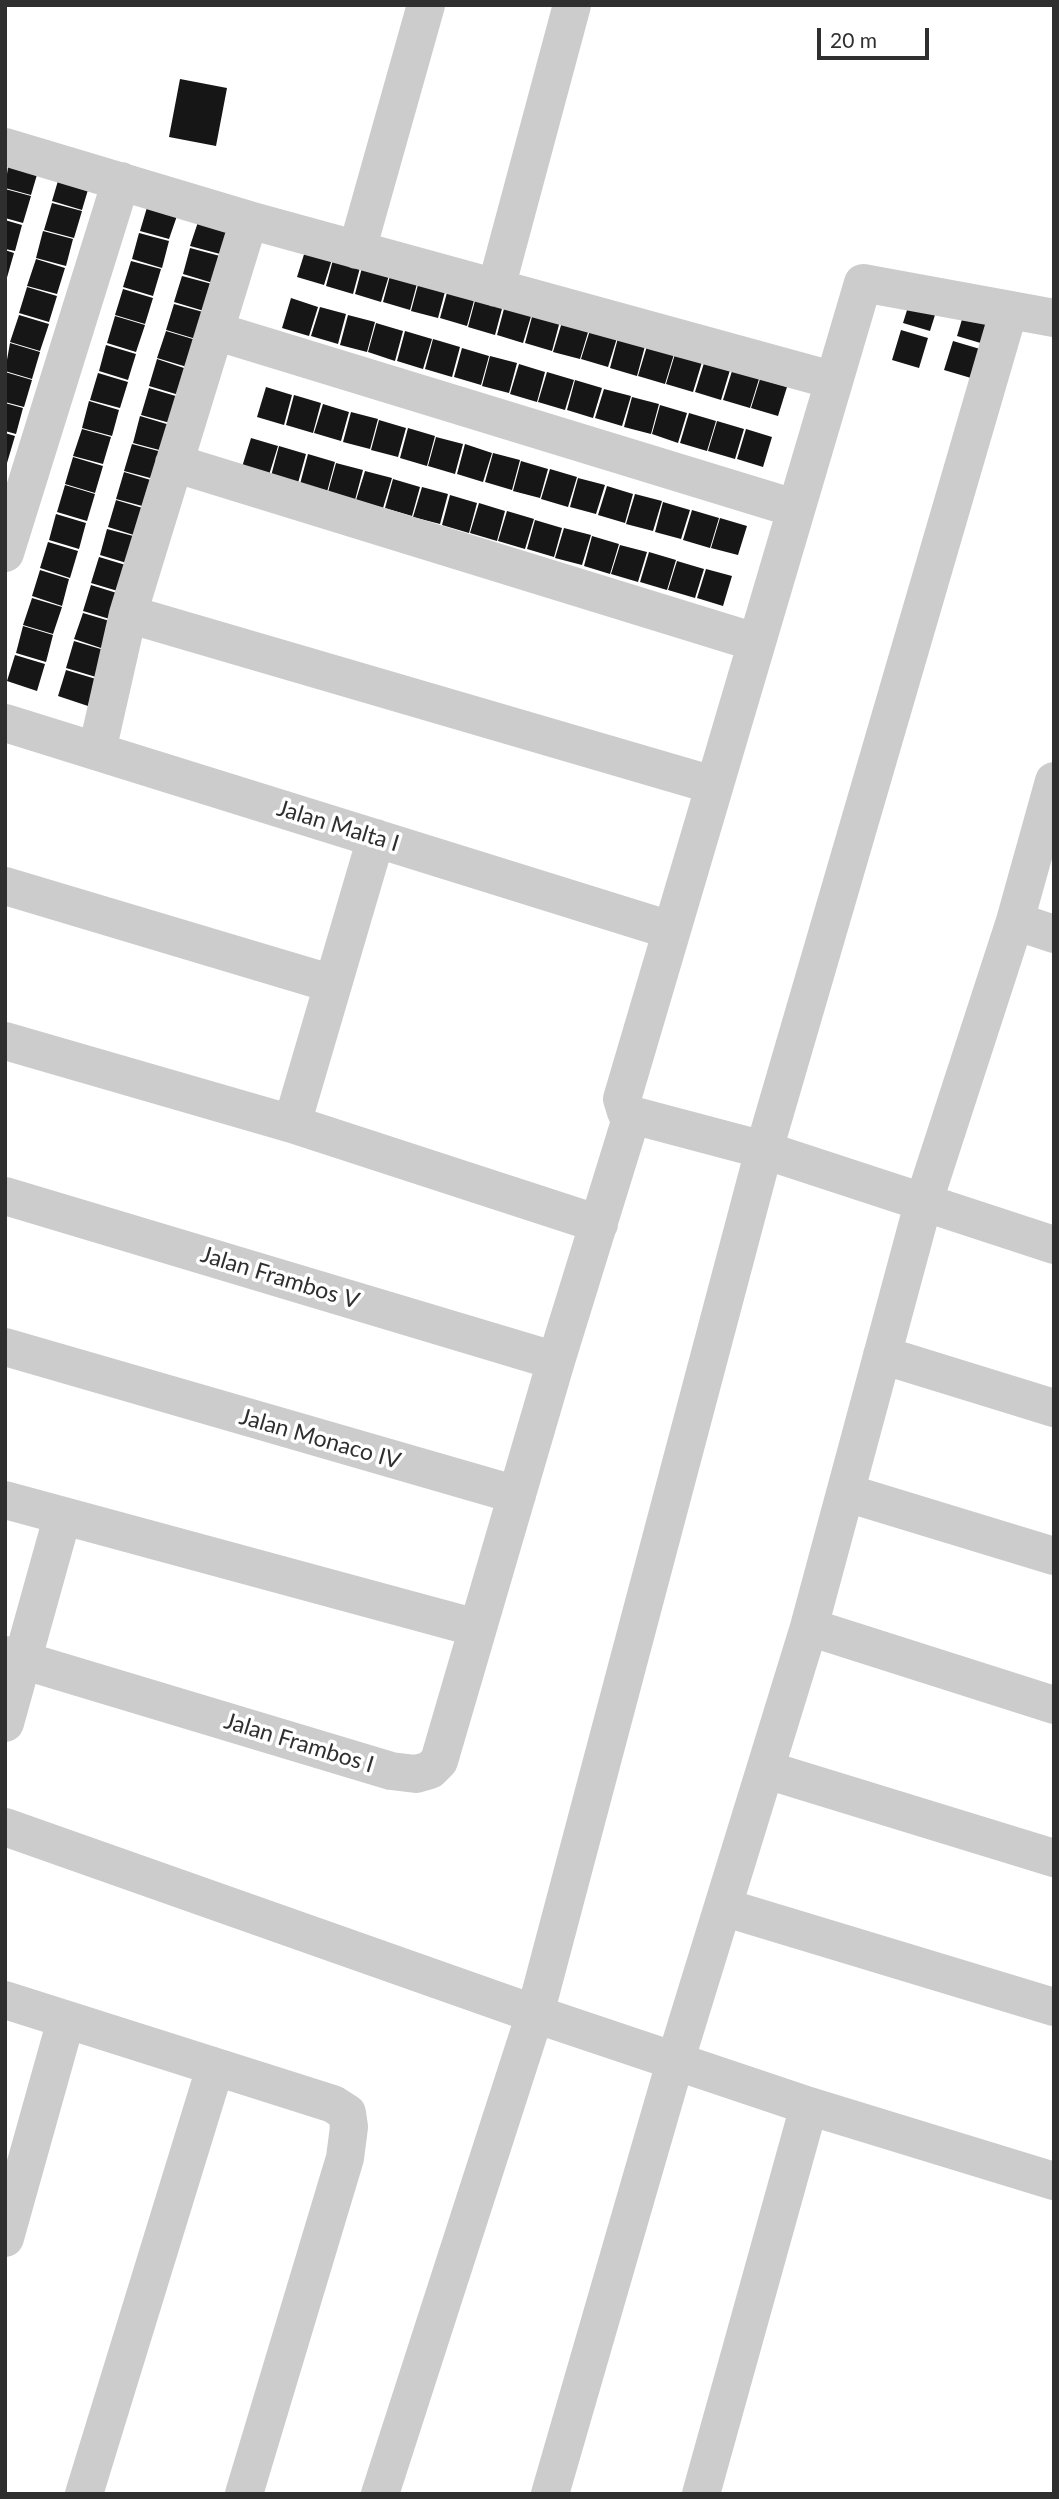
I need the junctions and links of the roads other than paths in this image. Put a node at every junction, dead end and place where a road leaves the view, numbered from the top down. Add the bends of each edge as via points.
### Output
1 (426, 5) edge
2 (572, 5) edge
3 (5, 147) edge
4 (121, 181) junction
5 (249, 220) junction
6 (358, 250) junction
7 (496, 288) junction
8 (1009, 310) junction
9 (1054, 318) edge
10 (215, 331) junction
11 (832, 380) junction
12 (174, 463) junction
13 (794, 508) junction
14 (5, 553) edge
15 (128, 614) junction
16 (755, 642) junction
17 (5, 723) edge
18 (97, 751) junction
19 (1054, 781) edge
20 (713, 785) junction
21 (376, 838) junction
22 (5, 886) edge
23 (1016, 921) junction
24 (670, 930) junction
25 (1054, 934) edge
26 (333, 984) junction
27 (5, 1041) edge
28 (632, 1115) junction
29 (292, 1124) junction
30 (765, 1150) junction
31 (5, 1196) edge
32 (923, 1204) junction
33 (599, 1224) junction
34 (1054, 1245) edge
35 (5, 1347) edge
36 (882, 1355) junction
37 (556, 1361) junction
38 (1054, 1408) edge
39 (846, 1493) junction
40 (517, 1495) junction
41 (5, 1500) edge
42 (62, 1518) junction
43 (1054, 1556) edge
44 (809, 1627) junction
45 (477, 1628) junction
46 (14, 1658) edge
47 (1054, 1705) edge
48 (5, 1723) edge
49 (767, 1770) junction
50 (5, 1827) edge
51 (1054, 1858) edge
52 (723, 1907) junction
53 (5, 2000) edge
54 (1054, 2007) edge
55 (535, 2014) junction
56 (66, 2020) junction
57 (677, 2059) junction
58 (215, 2068) junction
59 (809, 2106) junction
60 (1054, 2181) edge
61 (5, 2238) edge
62 (84, 2494) edge
63 (244, 2494) edge
64 (380, 2494) edge
65 (550, 2494) edge
66 (701, 2494) edge

1 - 6 street
2 - 7 street
3 - 4 street
4 - 5 street
4 - 14 street
5 - 6 street
5 - 10 street
6 - 7 street
7 - 11 street
8 - 9 street
8 - 11 street via 863,283
8 - 30 street
10 - 12 street
10 - 13 street
11 - 13 street
12 - 15 street
12 - 16 street
13 - 16 street
15 - 18 street
15 - 20 street
16 - 20 street
17 - 18 street, Jalan Malta I
18 - 21 street, Jalan Malta I
19 - 23 street
20 - 24 street
21 - 24 street, Jalan Malta I
21 - 26 street
22 - 26 street
23 - 25 street
23 - 32 street
24 - 28 street via 622,1092 623,1106
26 - 29 street
27 - 29 street
28 - 30 street
28 - 33 street, Jalan Frambos I
29 - 33 street
30 - 32 street
30 - 55 street
31 - 37 street, Jalan Frambos V
32 - 34 street
32 - 36 street
33 - 37 street, Jalan Frambos I
35 - 40 street, Jalan Monaco IV
36 - 38 street
36 - 39 street
37 - 40 street, Jalan Frambos I
39 - 43 street
39 - 44 street
40 - 45 street, Jalan Frambos I
41 - 42 street
42 - 45 street
42 - 46 street
44 - 47 street
44 - 49 street
45 - 46 street, Jalan Frambos I via 439,1761 416,1774 391,1771
46 - 48 street
49 - 51 street
49 - 52 street
50 - 55 street
52 - 54 street
52 - 57 street
53 - 56 street
55 - 57 street
55 - 64 street
56 - 58 street
56 - 61 street
57 - 59 street
57 - 65 street
58 - 62 street
58 - 63 street via 333,2104 346,2113 349,2127 345,2158
59 - 60 street
59 - 66 street

